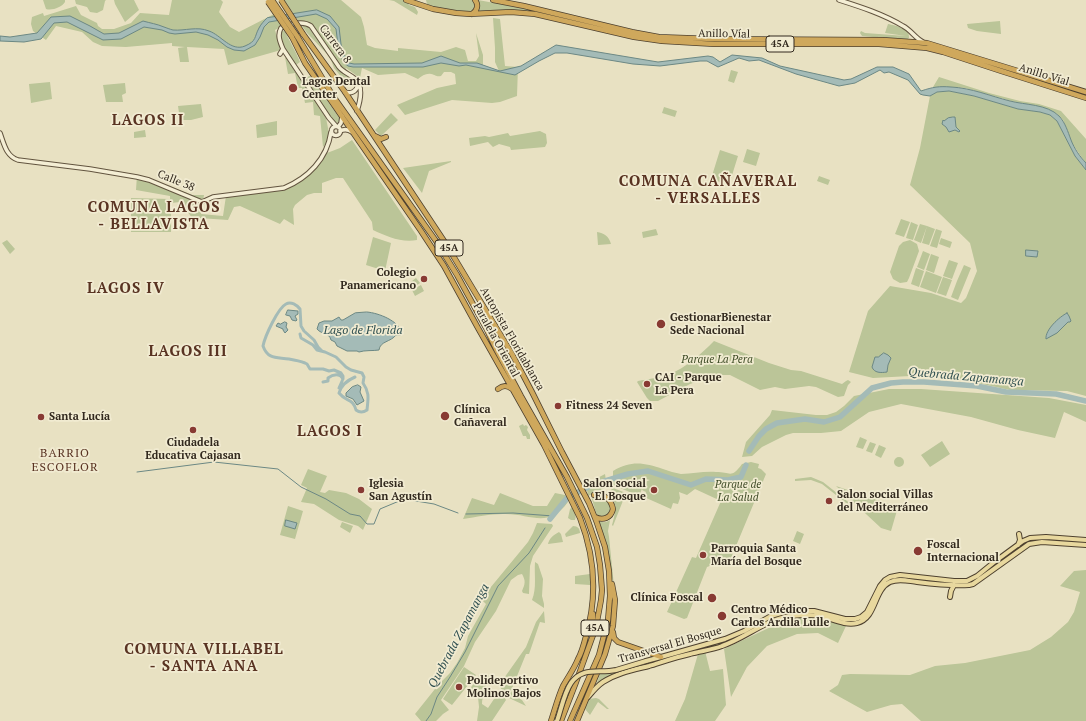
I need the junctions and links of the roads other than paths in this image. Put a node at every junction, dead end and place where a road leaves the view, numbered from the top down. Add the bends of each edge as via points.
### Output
1 (281, 0) edge
2 (406, 0) edge
3 (424, 0) edge
4 (475, 0) edge
5 (493, 0) edge
6 (839, 0) edge
7 (269, 1) edge
8 (429, 8) junction
9 (470, 14) junction
10 (912, 33) junction
11 (294, 37) junction
12 (907, 41) junction
13 (927, 43) junction
14 (283, 49) junction
15 (280, 54) dead end
16 (358, 82) junction
17 (344, 92) junction
18 (1086, 92) edge
19 (1086, 98) edge
20 (357, 111) junction
21 (341, 115) junction
22 (329, 118) junction
23 (337, 126) junction
24 (331, 131) junction
25 (340, 131) junction
26 (352, 132) junction
27 (372, 133) junction
28 (0, 134) edge
29 (337, 135) junction
30 (386, 137) dead end
31 (329, 143) junction
32 (403, 180) junction
33 (414, 188) dead end
34 (498, 389) dead end
35 (514, 391) junction
36 (594, 495) dead end
37 (595, 517) junction
38 (1019, 534) dead end
39 (1086, 540) edge
40 (1086, 544) edge
41 (1017, 546) junction
42 (609, 571) junction
43 (954, 585) junction
44 (594, 591) junction
45 (950, 596) dead end
46 (613, 626) junction
47 (592, 636) junction
48 (661, 657) junction
49 (587, 697) junction
50 (551, 721) edge
51 (557, 721) edge
52 (561, 721) edge
53 (570, 721) edge
54 (577, 721) edge

1 - 17 highway, Autopista Floridablanca / 45A, bridge
2 - 8 highway, Anillo Víal / 45A
3 - 8 highway
4 - 9 highway via 477,8
5 - 12 highway, Anillo Víal / 45A via 659,37
6 - 10 main road via 881,14
7 - 11 highway, Autopista Floridablanca / 45A, bridge
8 - 9 highway, Anillo Víal / 45A
9 - 19 highway, Anillo Víal / 45A via 524,12 662,41 714,44 879,44 918,47 943,52
10 - 12 main road via 912,38
10 - 13 main road via 918,40
11 - 21 highway, Paralela Oriental via 305,63
11 - 47 highway, Autopista Floridablanca / 45A via 447,258 567,477 592,531 601,572 602,600
12 - 13 highway, Anillo Víal / 45A
13 - 18 highway, Anillo Víal / 45A
14 - 15 main road
14 - 16 main road, Carrera 8 via 279,34 281,28 304,22 339,67
14 - 22 main road, Carrera 8
16 - 17 main road via 358,87 354,91
16 - 20 main road via 360,97
17 - 20 highway, Autopista Floridablanca / 45A
20 - 27 highway, Autopista Floridablanca / 45A
21 - 23 main road via 341,123
21 - 26 highway, Paralela Oriental
22 - 23 main road, Carrera 8
22 - 24 main road, Carrera 8
23 - 24 main road
23 - 25 main road
24 - 29 main road via 333,135
24 - 31 main road, Calle 38
25 - 26 main road via 348,129
25 - 29 main road
26 - 35 highway, Paralela Oriental via 444,266
27 - 30 highway via 379,138
27 - 32 highway, Autopista Floridablanca / 45A
28 - 31 main road, Calle 38 via 12,158 116,172 155,183 202,202 213,197 292,185 311,171
29 - 31 main road, Calle 38
32 - 33 highway
32 - 37 highway, Autopista Floridablanca / 45A via 446,244 512,354
34 - 35 highway via 505,386
35 - 44 highway, Paralela Oriental via 562,480 585,531
36 - 37 highway via 607,498 613,509 607,518
37 - 42 highway, Autopista Floridablanca / 45A via 605,547
38 - 41 main road
39 - 41 main road, Transversal El Bosque via 1034,537
40 - 43 main road, Transversal El Bosque via 1029,544 973,584
41 - 48 main road, Transversal El Bosque via 967,581 900,575 890,577 880,586 867,612 855,619 814,611 788,611 771,616 725,639
42 - 46 highway via 615,600
42 - 53 highway, Autopista Floridablanca / 45A via 610,596 606,632 595,666
43 - 45 main road
43 - 49 main road, Transversal El Bosque via 892,581 884,587 871,612 864,620 855,624 816,615 781,618 722,646 619,674 602,683
44 - 47 highway
44 - 50 highway, Paralela Oriental via 579,658 562,688
46 - 48 highway via 616,641
46 - 49 highway via 605,654
47 - 52 highway, Autopista Floridablanca / 45A
48 - 51 main road, Transversal El Bosque, bridge via 614,670 586,672 575,678 568,689
49 - 54 highway

